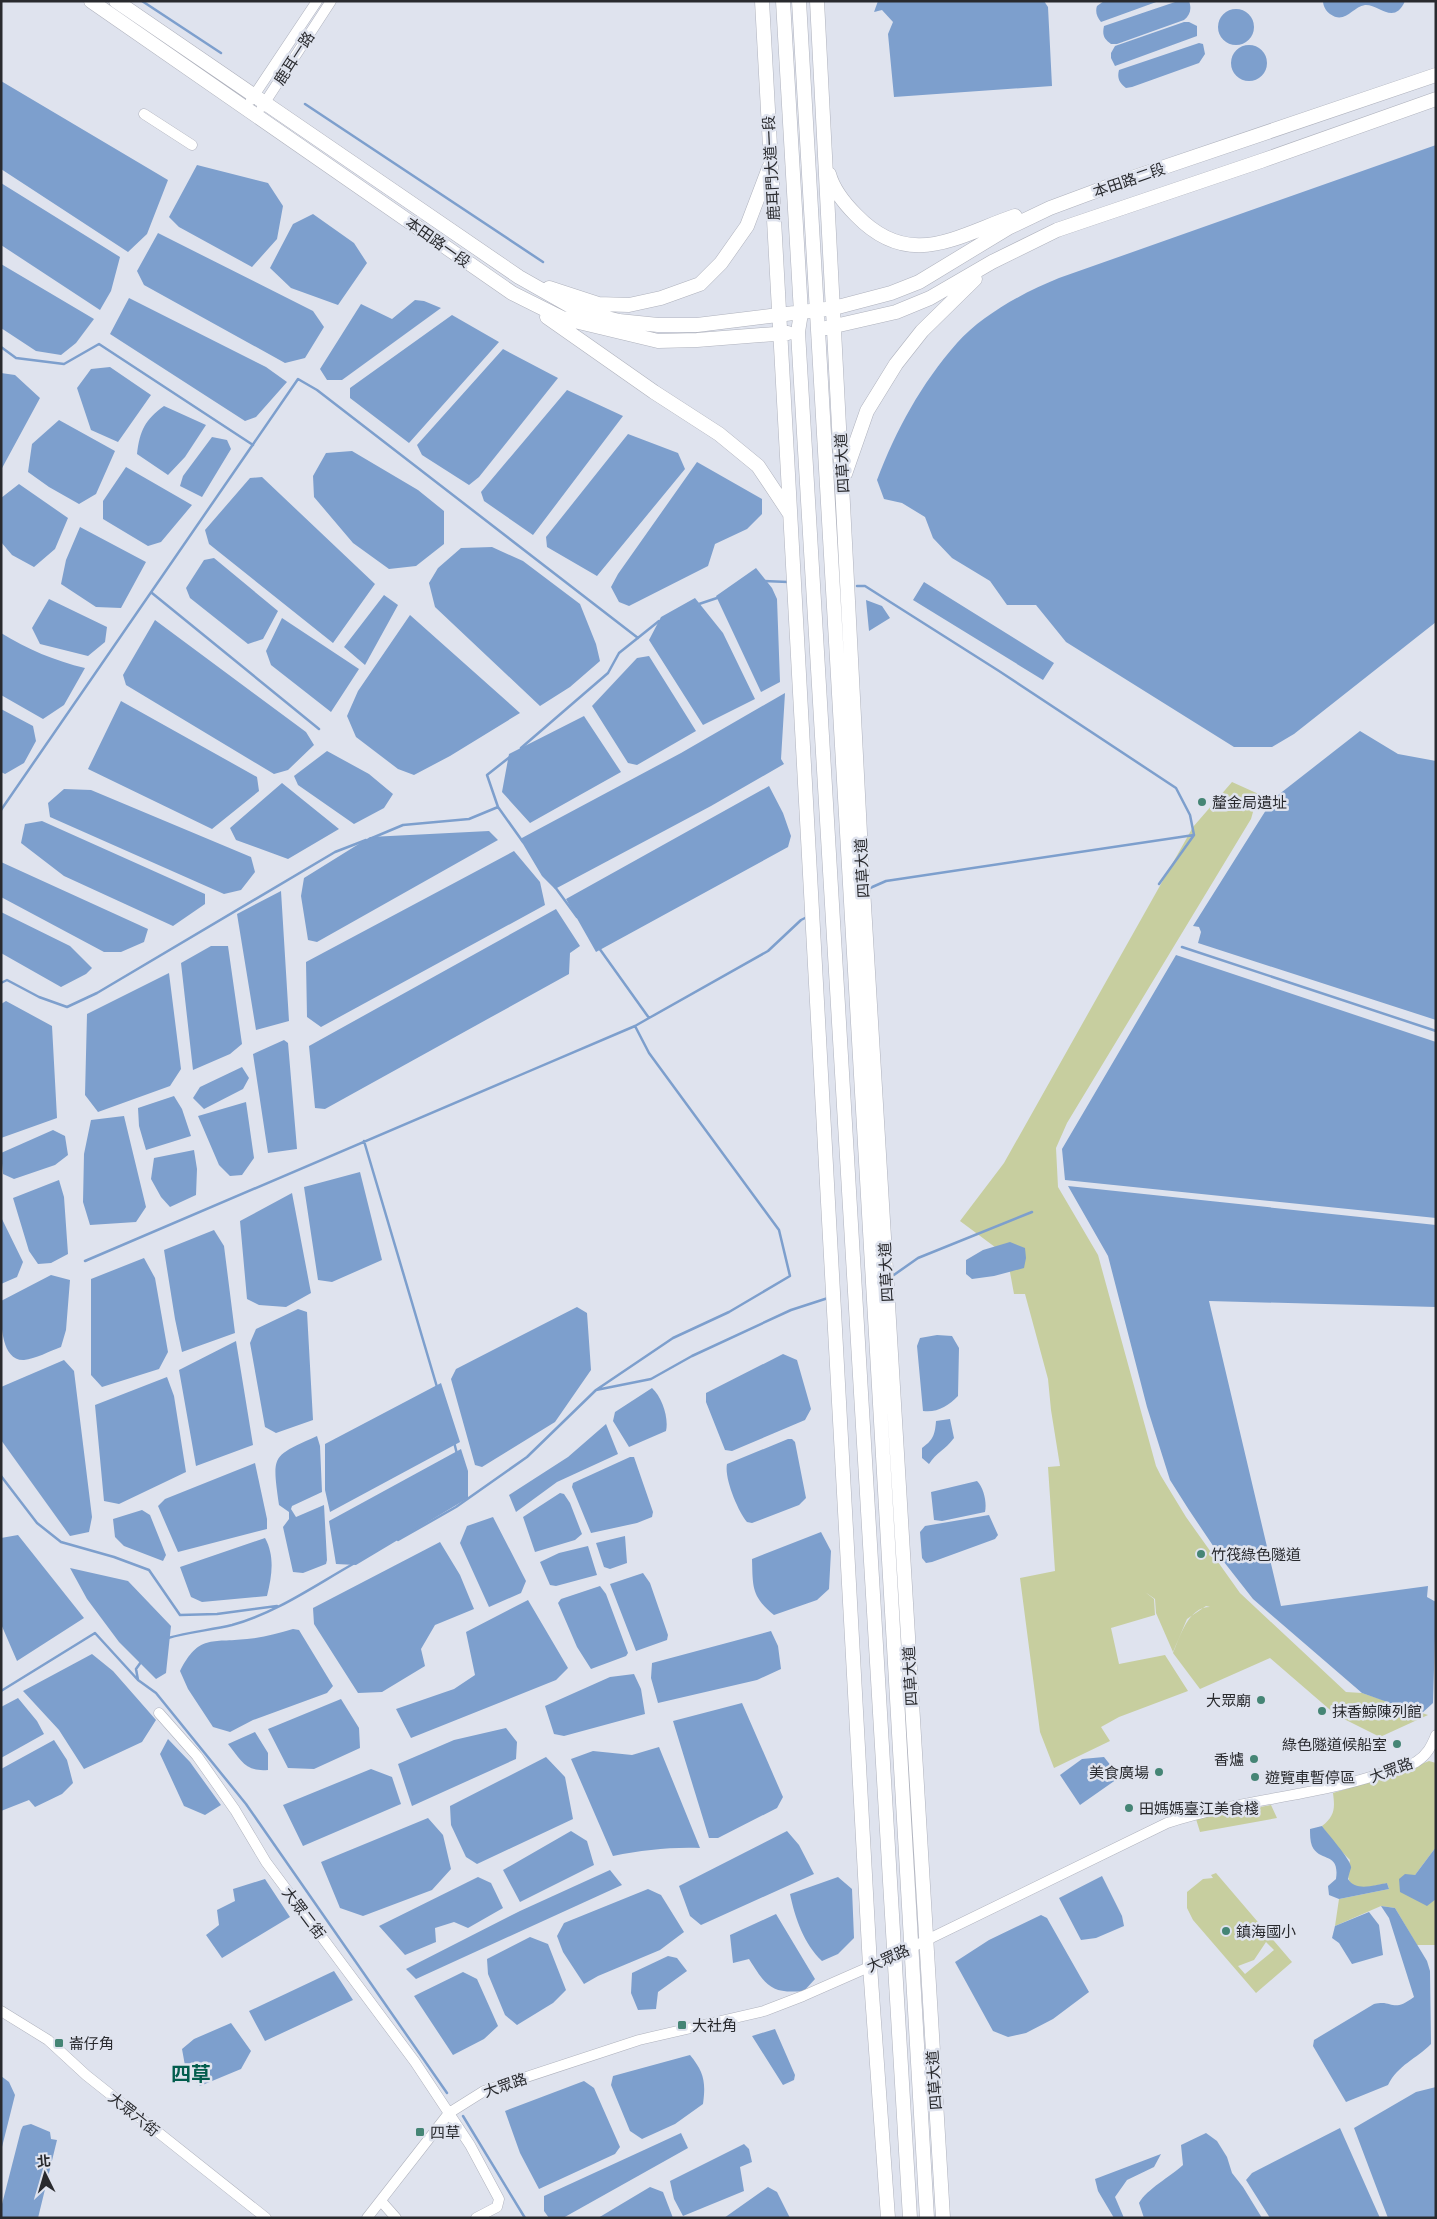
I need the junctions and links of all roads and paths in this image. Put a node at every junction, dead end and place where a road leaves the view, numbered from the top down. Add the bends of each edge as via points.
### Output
1 (91, 1) edge
2 (116, 1) edge
3 (317, 1) edge
4 (331, 1) edge
5 (762, 1) edge
6 (782, 1) edge
7 (799, 1) edge
8 (817, 1) edge
9 (1436, 75) edge
10 (1436, 99) edge
11 (260, 100) junction
12 (251, 112) junction
13 (144, 114) dead end
14 (192, 145) dead end
15 (771, 163) junction
16 (826, 164) junction
17 (1050, 208) junction
18 (992, 262) junction
19 (518, 277) junction
20 (512, 293) junction
21 (834, 308) junction
22 (817, 311) junction
23 (801, 313) junction
24 (779, 316) junction
25 (835, 326) junction
26 (818, 329) junction
27 (798, 332) junction
28 (780, 334) junction
29 (843, 480) junction
30 (790, 515) junction
31 (159, 1713) dead end
32 (1436, 1735) edge
33 (926, 1941) junction
34 (912, 1947) junction
35 (894, 1956) junction
36 (870, 1966) junction
37 (1, 2011) edge
38 (449, 2113) junction
39 (381, 2201) junction
40 (266, 2218) edge
41 (367, 2218) edge
42 (396, 2218) edge
43 (476, 2218) edge
44 (888, 2218) edge
45 (910, 2218) edge
46 (926, 2218) edge
47 (943, 2218) edge

1 - 12 street, 本田路一段
2 - 11 street, 本田路一段
3 - 11 street, 鹿耳一路
4 - 11 street, 鹿耳一路
5 - 15 street, 鹿耳門大道一段
6 - 23 street, 鹿耳門大道一段
7 - 22 street
8 - 16 street
9 - 17 street, 本田路二段
10 - 18 street, 本田路二段 via 1057,230
11 - 12 street, 鹿耳一路
11 - 19 street, 本田路一段
12 - 20 street, 本田路一段
13 - 14 street
15 - 19 street via 747,226 721,263 700,284 653,300 598,304
15 - 24 street, 鹿耳門大道一段
16 - 17 street via 831,181 851,210 875,232 902,244 934,246 1014,217
16 - 21 street
17 - 21 street, 本田路二段 via 1008,228 919,282
18 - 25 street, 本田路二段 via 930,298 896,312
18 - 29 street via 922,331 896,364 867,411
19 - 24 street, 本田路一段 via 579,311 619,322 697,325
20 - 28 street, 本田路一段 via 562,318 658,341
20 - 30 street via 720,434 758,466
21 - 22 street, 本田路一段
21 - 25 street
22 - 23 street, 本田路一段
22 - 26 street
23 - 24 street, 本田路一段
23 - 27 street, 鹿耳門大道一段
24 - 28 street, 鹿耳門大道一段
25 - 26 street, 本田路一段
25 - 29 street, 四草大道
26 - 27 street, 本田路一段
26 - 34 street, 四草大道
27 - 28 street, 本田路一段
27 - 35 street
28 - 30 street
29 - 33 street, 四草大道 via 863,882
30 - 36 street
31 - 38 street, 大眾二街 via 201,1763 235,1810 266,1862 415,2062
32 - 33 street, 大眾路 via 1430,1751 1416,1762 1329,1789 1193,1814 1167,1823
33 - 34 street, 大眾路
33 - 47 street, 四草大道
34 - 35 street, 大眾路
34 - 46 street, 四草大道
35 - 36 street, 大眾路
35 - 45 street
36 - 38 street, 大眾路 via 764,2010 639,2040 484,2091
36 - 44 street
37 - 40 street, 大眾六街 via 48,2040 93,2081
38 - 39 street, 大眾路
38 - 43 street, 大眾二街 via 499,2199 497,2207
39 - 41 street, 大眾路
39 - 42 street

